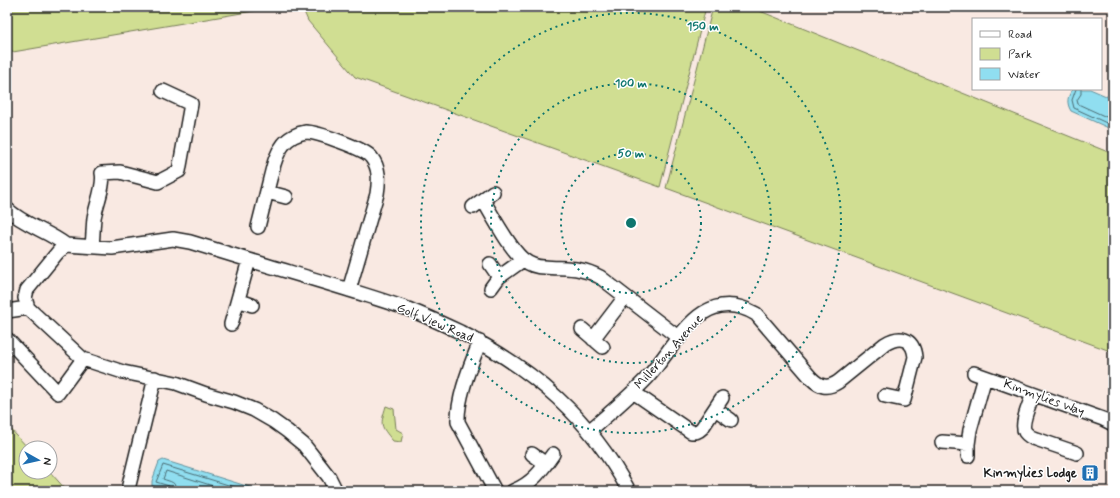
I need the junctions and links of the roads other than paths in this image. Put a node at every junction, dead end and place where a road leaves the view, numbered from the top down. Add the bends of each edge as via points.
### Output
1 (163, 91) dead end
2 (267, 192) junction
3 (286, 197) dead end
4 (483, 200) dead end
5 (7, 209) edge
6 (258, 226) dead end
7 (66, 245) junction
8 (92, 247) junction
9 (249, 260) junction
10 (523, 260) junction
11 (490, 264) dead end
12 (499, 277) junction
13 (491, 288) dead end
14 (349, 290) junction
15 (625, 296) junction
16 (238, 300) junction
17 (252, 305) dead end
18 (28, 308) junction
19 (7, 311) edge
20 (231, 324) dead end
21 (582, 329) dead end
22 (679, 338) junction
23 (7, 339) edge
24 (480, 342) junction
25 (83, 359) junction
26 (155, 378) junction
27 (633, 392) junction
28 (1033, 394) junction
29 (885, 396) dead end
30 (722, 398) dead end
31 (715, 409) junction
32 (731, 420) dead end
33 (1113, 424) edge
34 (589, 431) junction
35 (942, 442) dead end
36 (1077, 453) dead end
37 (532, 454) dead end
38 (129, 484) dead end
39 (336, 491) edge
40 (495, 491) edge
41 (513, 491) edge
42 (629, 491) edge

1 - 8 street via 191,104 179,171 158,182 120,172 102,173
2 - 3 street
2 - 6 street
2 - 14 street via 276,158 283,144 294,136 306,132 319,134 360,149 371,156 377,167 377,194
4 - 10 street
5 - 7 street via 16,217
7 - 8 street, Golf View Road
7 - 18 street via 27,290 25,298
8 - 9 street, Golf View Road via 112,248 173,239
9 - 14 street, Golf View Road
9 - 16 street
10 - 12 street
10 - 15 street via 542,267 588,270
11 - 12 street
12 - 13 street
14 - 24 street, Golf View Road via 408,309
15 - 21 street via 598,343
15 - 22 street
16 - 17 street
16 - 20 street
18 - 19 street
18 - 25 street
22 - 27 street, Millerton Avenue
22 - 29 street, Millerton Avenue via 701,314 711,308 723,305 746,308 765,323 817,384 824,386 838,382 880,348 900,338 911,344 915,357 902,406
23 - 25 street via 58,393
24 - 34 street, Golf View Road via 536,378
24 - 40 street via 459,405 458,422
25 - 26 street via 122,372
26 - 38 street
26 - 39 street via 234,402 273,421 304,444 329,477
27 - 31 street, Millerton Avenue via 691,432 699,431
27 - 34 street, Millerton Avenue
28 - 33 street, Kinmylies Way
28 - 35 street, Kinmylies Way via 980,375 968,450
28 - 36 street via 1024,420 1025,432 1058,451
30 - 31 street, Millerton Avenue
31 - 32 street
34 - 42 street, Golf View Road via 607,453
37 - 41 street via 550,459 531,481

